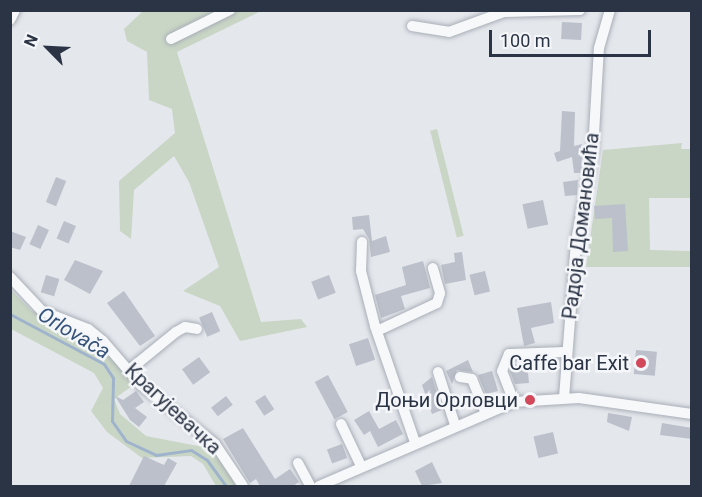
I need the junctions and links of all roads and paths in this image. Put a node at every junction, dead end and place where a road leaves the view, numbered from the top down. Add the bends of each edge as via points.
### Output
1 (15, 10) edge
2 (230, 10) edge
3 (580, 10) edge
4 (607, 13) edge
5 (10, 20) edge
6 (412, 26) dead end
7 (171, 39) dead end
8 (362, 242) dead end
9 (433, 268) dead end
10 (10, 277) edge
11 (197, 329) dead end
12 (377, 331) junction
13 (566, 352) junction
14 (128, 371) junction
15 (438, 372) dead end
16 (460, 377) dead end
17 (564, 398) junction
18 (514, 402) junction
19 (485, 412) junction
20 (692, 414) edge
21 (341, 424) dead end
22 (455, 424) junction
23 (415, 442) junction
24 (298, 463) dead end
25 (361, 466) junction
26 (243, 486) edge
27 (310, 486) edge
28 (319, 486) edge

1 - 5 street
2 - 7 street
3 - 6 street via 504,12 449,32
4 - 13 street, Радоја Домановића via 599,48 594,151 576,241
8 - 12 street via 362,271
9 - 12 street via 440,293 437,303
10 - 14 street, Крагујевачка via 42,311 94,333
11 - 14 street via 185,327 176,332
12 - 23 street
13 - 17 street, Радоја Домановића
13 - 18 street via 509,354 502,371
14 - 26 street, Крагујевачка via 215,444
15 - 22 street
16 - 19 street via 472,379
17 - 18 street
17 - 20 street
18 - 19 street
19 - 22 street
21 - 25 street
22 - 23 street
23 - 25 street
24 - 27 street
25 - 28 street

